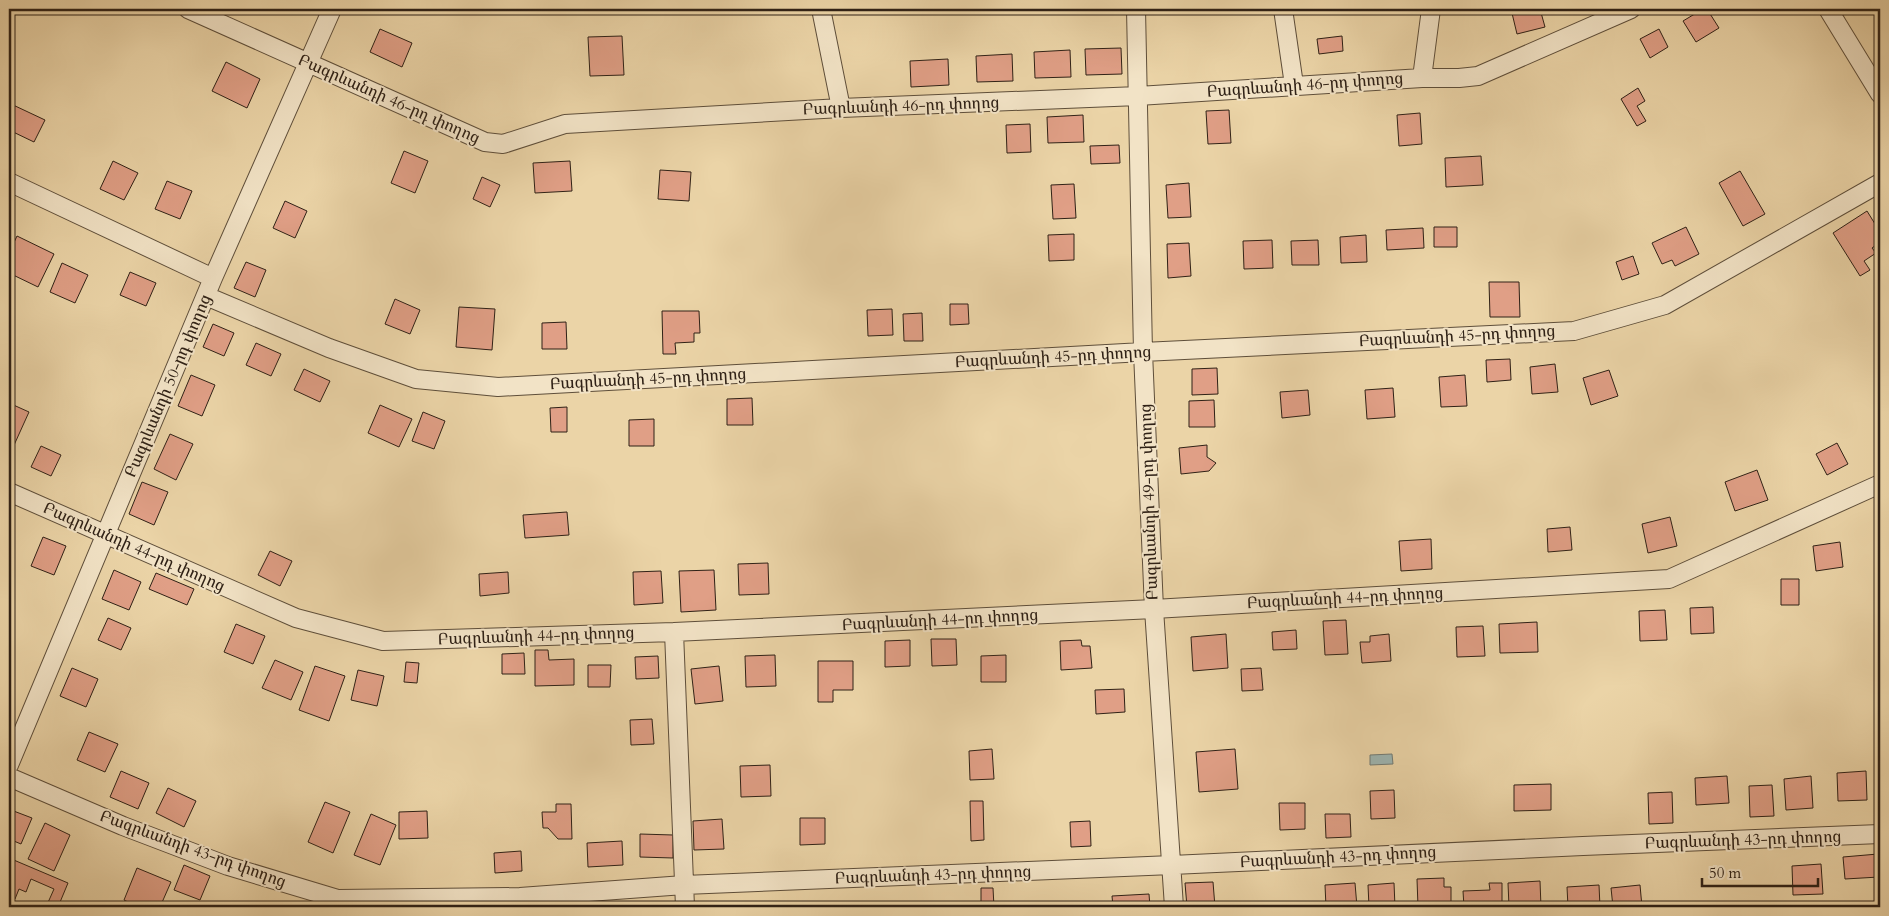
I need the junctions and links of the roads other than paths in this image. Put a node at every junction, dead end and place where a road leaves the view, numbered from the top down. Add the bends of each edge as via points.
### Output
1 (188, 9) edge
2 (332, 9) edge
3 (821, 9) edge
4 (1136, 9) edge
5 (1283, 9) edge
6 (1431, 9) edge
7 (1631, 9) edge
8 (1828, 9) edge
9 (308, 63) junction
10 (1422, 78) junction
11 (1294, 85) junction
12 (1880, 94) edge
13 (1138, 96) junction
14 (841, 108) junction
15 (9, 182) edge
16 (1880, 183) edge
17 (214, 278) junction
18 (206, 296) junction
19 (1143, 352) junction
20 (1880, 484) edge
21 (9, 492) edge
22 (105, 536) junction
23 (1154, 609) junction
24 (674, 632) junction
25 (9, 765) edge
26 (9, 777) edge
27 (1880, 834) edge
28 (1172, 866) junction
29 (684, 885) junction
30 (685, 907) edge
31 (1174, 907) edge

1 - 9 street, Բագրևանդի 46-րդ փողոց
2 - 9 street, Բագրևանդի 50-րդ փողոց
3 - 14 street
4 - 13 street, Բագրևանդի 49-րդ փողոց
5 - 11 street
6 - 10 street
7 - 10 street, Բագրևանդի 46-րդ փողոց via 1478,76
8 - 12 street
9 - 14 street, Բագրևանդի 46-րդ փողոց via 485,142 503,144 565,124
9 - 17 street, Բագրևանդի 50-րդ փողոց
10 - 11 street, Բագրևանդի 46-րդ փողոց
11 - 13 street, Բագրևանդի 46-րդ փողոց
13 - 14 street, Բագրևանդի 46-րդ փողոց
13 - 19 street, Բագրևանդի 49-րդ փողոց
15 - 17 street
16 - 19 street, Բագրևանդի 45-րդ փողոց via 1665,305 1574,331
17 - 18 street, Բագրևանդի 50-րդ փողոց
18 - 19 street, Բագրևանդի 45-րդ փողոց via 330,348 416,379 498,387
18 - 22 street, Բագրևանդի 50-րդ փողոց
19 - 23 street, Բագրևանդի 49-րդ փողոց
20 - 23 street, Բագրևանդի 44-րդ փողոց via 1669,579
21 - 22 street, Բագրևանդի 44-րդ փողոց
22 - 24 street, Բագրևանդի 44-րդ փողոց via 296,618 384,641
22 - 25 street, Բագրևանդի 50-րդ փողոց
23 - 24 street, Բագրևանդի 44-րդ փողոց
23 - 28 street, Բագրևանդի 49-րդ փողոց
24 - 29 street
26 - 29 street, Բագրևանդի 43-րդ փողոց via 210,859 338,899 520,897
27 - 28 street, Բագրևանդի 43-րդ փողոց
28 - 29 street, Բագրևանդի 43-րդ փողոց
28 - 31 street, Բագրևանդի 49-րդ փողոց
29 - 30 street

